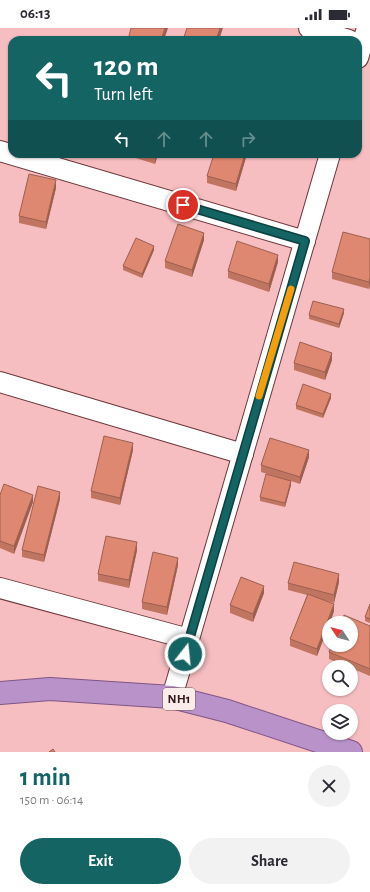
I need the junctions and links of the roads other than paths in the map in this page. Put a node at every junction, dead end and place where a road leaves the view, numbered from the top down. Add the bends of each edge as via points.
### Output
1 (309, 28) edge
2 (336, 36) edge
3 (24, 158) edge
4 (329, 158) edge
5 (305, 241) junction
6 (0, 382) edge
7 (243, 454) junction
8 (0, 588) edge
9 (189, 639) junction
10 (0, 693) edge
11 (172, 697) junction
12 (351, 752) edge

1 - 2 street
3 - 5 street
4 - 5 street
5 - 7 street
6 - 7 street
7 - 9 street
8 - 9 street
9 - 11 street
10 - 11 highway, NH1 via 50,689
11 - 12 highway, NH1 via 228,711

